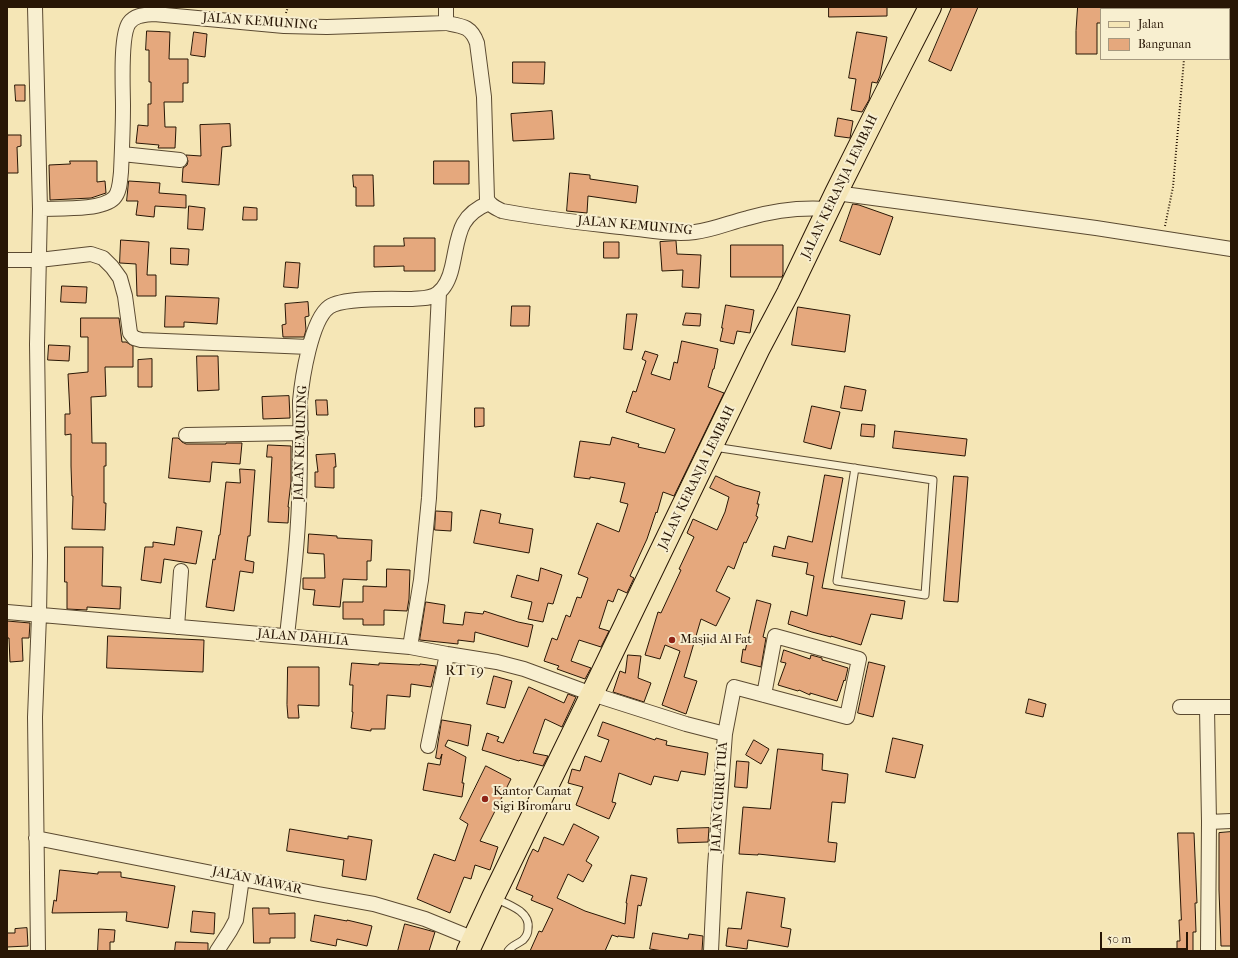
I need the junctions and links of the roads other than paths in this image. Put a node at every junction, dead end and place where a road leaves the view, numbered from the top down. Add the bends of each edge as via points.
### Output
1 (35, 7) edge
2 (446, 7) edge
3 (930, 7) edge
4 (446, 23) junction
5 (122, 154) junction
6 (180, 160) dead end
7 (833, 201) junction
8 (489, 203) junction
9 (40, 209) junction
10 (1231, 249) edge
11 (7, 260) edge
12 (38, 260) junction
13 (439, 293) junction
14 (309, 347) junction
15 (300, 433) junction
16 (186, 435) dead end
17 (711, 447) junction
18 (855, 468) junction
19 (181, 571) dead end
20 (7, 612) edge
21 (39, 616) junction
22 (176, 627) junction
23 (287, 636) junction
24 (410, 647) junction
25 (447, 654) junction
26 (592, 694) junction
27 (764, 695) junction
28 (1180, 707) dead end
29 (1231, 707) edge
30 (1207, 708) junction
31 (725, 734) junction
32 (428, 746) dead end
33 (1231, 821) edge
34 (1209, 822) junction
35 (36, 838) junction
36 (242, 878) junction
37 (493, 897) junction
38 (471, 945) edge
39 (38, 951) edge
40 (218, 951) edge
41 (508, 951) edge
42 (711, 951) edge
43 (1208, 951) edge

1 - 9 street
2 - 4 street
3 - 7 main road, JALAN KERANJA LEMBAH
4 - 5 street, JALAN KEMUNING via 284,26 141,15 128,24 125,34
4 - 8 street, JALAN KEMUNING via 469,30 477,42 484,97
5 - 6 street
5 - 9 street, JALAN KEMUNING via 120,185 113,199 89,207
7 - 8 street, JALAN KEMUNING via 812,208 772,212 694,232 659,231 517,214 502,211
7 - 10 street, JALAN KEMUNING via 1088,227
7 - 17 main road, JALAN KERANJA LEMBAH
8 - 13 street via 476,210 463,222 450,273
9 - 12 street
11 - 12 street
12 - 14 street via 91,254 103,258 120,278 130,332 134,338 151,341
12 - 21 street
13 - 14 street, JALAN KEMUNING via 426,298 335,304 327,308 316,324
13 - 24 street via 429,498 421,580
14 - 15 street, JALAN KEMUNING via 300,400
15 - 16 street
15 - 23 street, JALAN KEMUNING via 298,523
17 - 18 lane
17 - 26 main road, JALAN KERANJA LEMBAH
18 - 18 lane via 933,480 925,595 837,581
19 - 22 street
20 - 21 street, JALAN DAHLIA
21 - 22 street, JALAN DAHLIA
21 - 35 street via 35,717
22 - 23 street, JALAN DAHLIA
23 - 24 street, JALAN DAHLIA
24 - 25 street, JALAN DAHLIA
25 - 26 street, JALAN DAHLIA via 524,669
25 - 32 street
26 - 31 street, JALAN GURU TUA
26 - 37 main road, JALAN KERANJA LEMBAH
27 - 27 street via 847,717 859,659 775,636
27 - 31 street via 734,687
28 - 30 street
29 - 30 street
30 - 34 street
31 - 42 street, JALAN GURU TUA
33 - 34 street
34 - 43 street
35 - 36 street, JALAN MAWAR
35 - 39 street
36 - 38 street, JALAN MAWAR via 374,904 425,919
36 - 40 street via 236,920
37 - 38 main road, JALAN KERANJA LEMBAH
37 - 41 lane via 519,910 529,924 527,935

